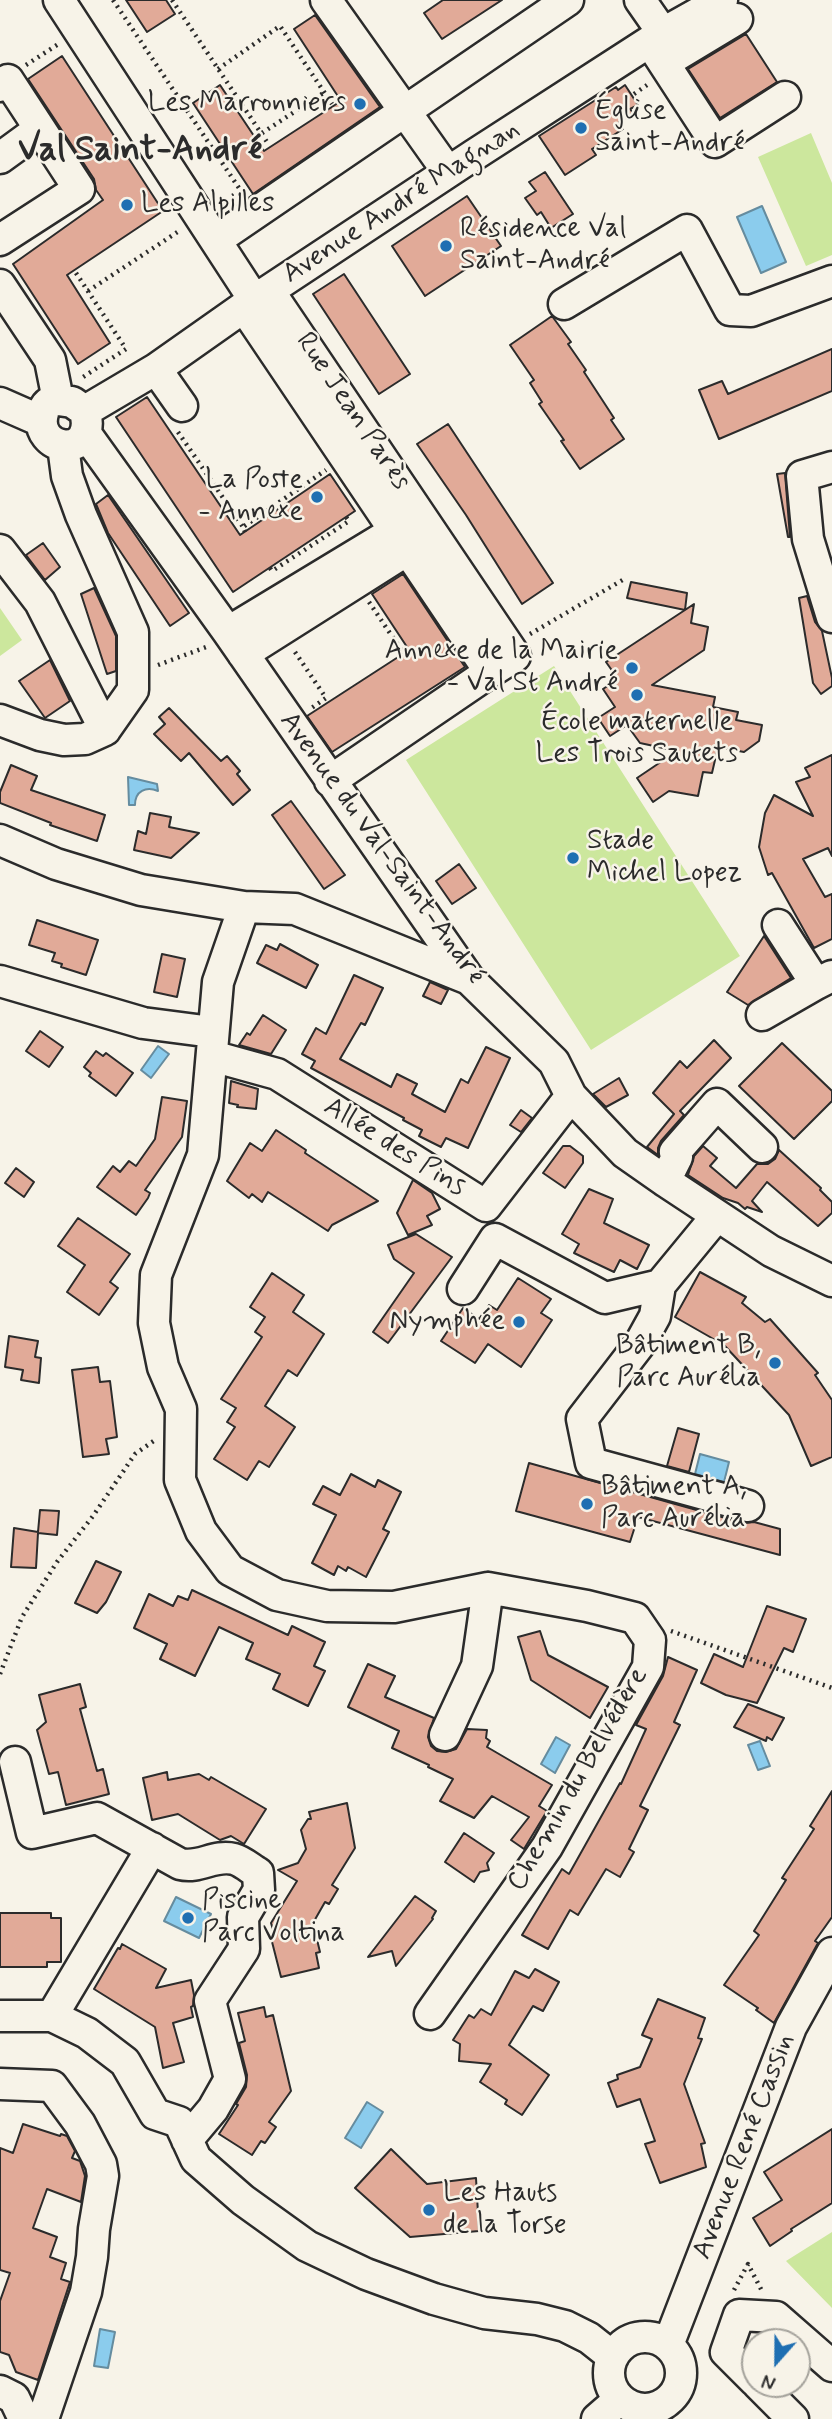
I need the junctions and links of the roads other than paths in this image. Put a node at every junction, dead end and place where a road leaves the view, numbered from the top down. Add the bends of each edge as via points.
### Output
1 (59, 0) edge
2 (326, 0) edge
3 (568, 0) edge
4 (640, 0) edge
5 (729, 10) edge
6 (658, 55) junction
7 (0, 86) edge
8 (785, 97) dead end
9 (405, 112) junction
10 (40, 129) junction
11 (0, 158) edge
12 (448, 172) junction
13 (0, 240) edge
14 (216, 240) junction
15 (832, 281) edge
16 (3, 296) edge
17 (256, 300) junction
18 (564, 304) dead end
19 (156, 369) junction
20 (0, 403) edge
21 (177, 414) road end
22 (69, 415) junction
23 (832, 467) edge
24 (428, 524) junction
25 (402, 540) junction
26 (0, 550) edge
27 (832, 617) edge
28 (230, 643) junction
29 (490, 672) junction
30 (0, 720) edge
31 (105, 730) junction
32 (330, 782) junction
33 (0, 840) edge
34 (244, 907) junction
35 (778, 925) dead end
36 (469, 979) junction
37 (824, 980) edge
38 (0, 981) edge
39 (762, 1015) dead end
40 (212, 1044) junction
41 (571, 1096) junction
42 (762, 1147) dead end
43 (665, 1181) junction
44 (716, 1217) junction
45 (832, 1281) edge
46 (660, 1285) junction
47 (463, 1289) dead end
48 (748, 1506) dead end
49 (488, 1588) junction
50 (445, 1735) dead end
51 (15, 1762) dead end
52 (152, 1848) junction
53 (832, 1953) edge
54 (430, 2014) dead end
55 (0, 2015) edge
56 (52, 2016) junction
57 (0, 2084) edge
58 (187, 2140) junction
59 (789, 2328) edge
60 (668, 2345) junction
61 (811, 2348) edge
62 (613, 2357) junction
63 (832, 2366) edge
64 (741, 2367) edge
65 (0, 2391) edge
66 (773, 2398) edge
67 (620, 2399) junction
68 (674, 2410) edge
69 (24, 2419) edge
70 (43, 2419) edge
71 (597, 2419) edge
72 (793, 2419) edge

1 - 14 street, Rue Jean Parès
2 - 9 street
3 - 9 street
4 - 6 street
5 - 6 street, Avenue André Magnan
6 - 8 street via 715,142
6 - 12 street, Avenue André Magnan
7 - 10 street via 8,80
9 - 12 street
9 - 14 street
10 - 11 street
10 - 13 street via 79,189
12 - 17 street, Avenue André Magnan
14 - 17 street, Rue Jean Parès
15 - 18 street via 751,311 730,310 687,230
16 - 22 street via 50,360
17 - 19 street, Avenue André Magnan
17 - 24 street, Rue Jean Parès
17 - 25 street, Rue Jean Parès
19 - 21 street
19 - 22 street, Avenue André Magnan
20 - 22 street
22 - 28 street, Avenue du Val-Saint-André
22 - 31 street via 67,476 133,632 133,690
23 - 27 street via 802,476 808,539
24 - 25 street
24 - 29 street, Rue Jean Parès via 515,656
25 - 28 street, Rue Jean Parès
25 - 28 street via 356,583 280,631
25 - 29 street, Rue Jean Parès
26 - 31 street via 40,602
28 - 32 street, Avenue du Val-Saint-André
29 - 32 street, Rue Jean Parès
30 - 31 street via 17,729 64,740 85,739
32 - 36 street, Avenue du Val-Saint-André
33 - 34 street via 56,864 141,890
34 - 36 street via 295,909
34 - 40 street via 218,982
35 - 37 street
36 - 41 street, Avenue du Val-Saint-André via 554,1062
37 - 39 street
38 - 40 street
40 - 41 street, Allée des Pins via 277,1074 486,1206
40 - 49 street via 204,1155 156,1275 154,1323 163,1367 181,1409 180,1480 201,1531 230,1570 277,1595 327,1606 394,1607
41 - 43 street, Avenue du Val-Saint-André via 625,1153
42 - 43 street via 717,1104 675,1152 677,1157
43 - 44 street, Avenue du Val-Saint-André
44 - 45 street, Avenue du Val-Saint-André
44 - 46 street
46 - 47 street via 605,1298 495,1239
46 - 48 street via 655,1316 639,1345 582,1419 592,1463
49 - 50 street via 477,1666
49 - 54 street, Chemin du Belvédère via 635,1618 650,1640 648,1667 547,1847
51 - 52 street via 32,1832 97,1818
52 - 56 street
52 - 58 street via 180,1864 193,1867 213,1859 236,1859 258,1873 259,1890 243,1917 244,1949 210,2001 230,2079
53 - 60 street, Avenue René Cassin via 791,2027
55 - 56 street
56 - 58 street via 87,2033 125,2062 155,2114 179,2122
57 - 70 street via 52,2086 102,2164 86,2292
58 - 62 street via 196,2160 307,2246 434,2299 484,2313 565,2326
59 - 64 street via 776,2317 739,2315 726,2352
60 - 62 street via 640,2337 628,2341
60 - 68 street via 681,2374
61 - 63 street
62 - 67 street via 610,2379
65 - 69 street via 14,2398
66 - 72 street
67 - 68 street via 642,2409
67 - 71 street

